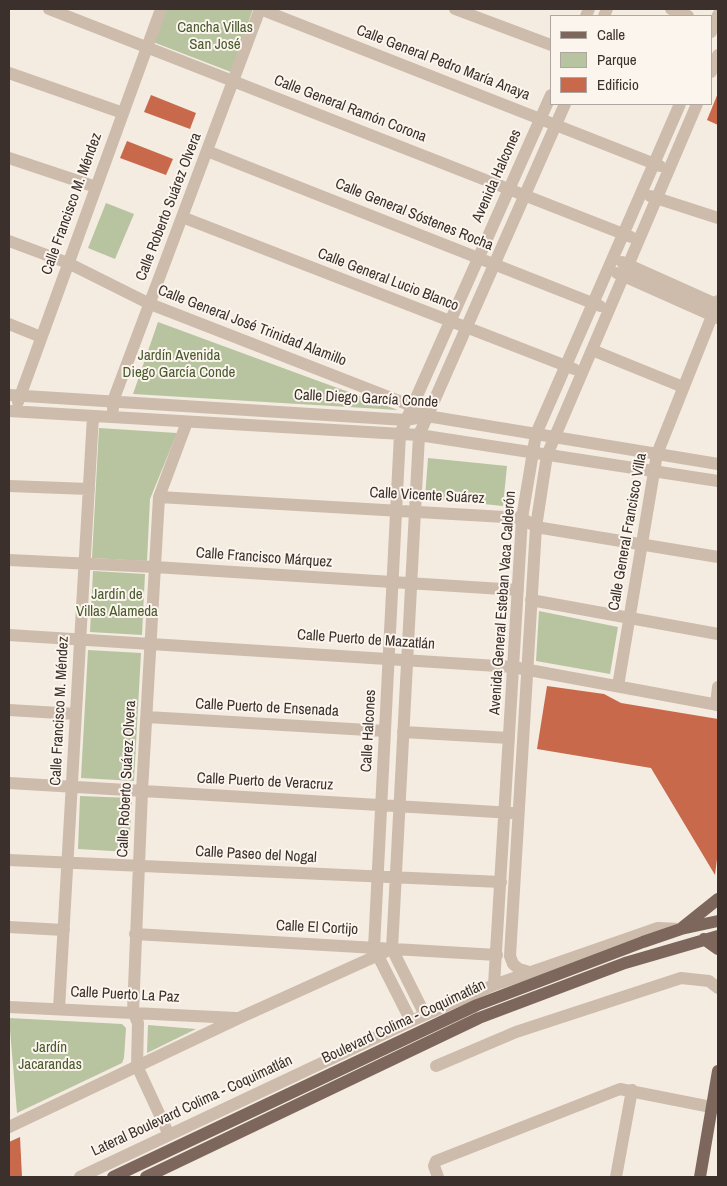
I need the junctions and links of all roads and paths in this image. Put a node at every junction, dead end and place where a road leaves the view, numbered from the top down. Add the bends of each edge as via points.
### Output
1 (49, 9) edge
2 (161, 9) edge
3 (260, 9) edge
4 (455, 9) edge
5 (671, 9) edge
6 (686, 15) edge
7 (718, 15) edge
8 (713, 29) edge
9 (550, 45) edge
10 (147, 47) junction
11 (718, 55) edge
12 (712, 70) edge
13 (9, 73) edge
14 (233, 81) junction
15 (550, 97) edge
16 (565, 105) edge
17 (680, 105) edge
18 (697, 105) edge
19 (123, 113) junction
20 (540, 119) junction
21 (556, 125) junction
22 (207, 150) junction
23 (9, 158) edge
24 (654, 163) junction
25 (669, 169) junction
26 (96, 187) junction
27 (509, 188) junction
28 (641, 193) junction
29 (525, 195) junction
30 (657, 199) junction
31 (182, 217) junction
32 (718, 218) edge
33 (623, 234) junction
34 (639, 240) junction
35 (9, 241) edge
36 (478, 258) junction
37 (68, 263) junction
38 (494, 264) junction
39 (610, 264) junction
40 (626, 271) junction
41 (150, 304) junction
42 (593, 304) junction
43 (717, 309) edge
44 (609, 310) junction
45 (450, 321) junction
46 (9, 324) edge
47 (466, 328) junction
48 (41, 337) junction
49 (592, 350) junction
50 (566, 366) junction
51 (582, 373) junction
52 (683, 387) junction
53 (14, 395) edge
54 (113, 402) junction
55 (412, 406) junction
56 (13, 411) edge
57 (93, 416) junction
58 (427, 416) junction
59 (112, 417) junction
60 (406, 420) junction
61 (187, 422) junction
62 (400, 434) junction
63 (536, 434) junction
64 (419, 435) junction
65 (555, 437) junction
66 (533, 453) junction
67 (656, 454) junction
68 (547, 455) junction
69 (718, 464) edge
70 (652, 471) junction
71 (718, 481) edge
72 (9, 486) edge
73 (89, 489) junction
74 (159, 497) junction
75 (396, 511) junction
76 (415, 512) junction
77 (522, 518) junction
78 (536, 527) junction
79 (641, 544) junction
80 (718, 557) edge
81 (9, 560) edge
82 (84, 563) junction
83 (155, 566) junction
84 (392, 583) junction
85 (411, 584) junction
86 (518, 590) junction
87 (531, 600) junction
88 (629, 618) junction
89 (718, 634) edge
90 (9, 635) edge
91 (80, 638) junction
92 (152, 642) junction
93 (388, 658) junction
94 (407, 659) junction
95 (513, 667) junction
96 (527, 669) junction
97 (618, 686) junction
98 (718, 687) edge
99 (717, 705) edge
100 (9, 710) edge
101 (511, 711) junction
102 (525, 712) junction
103 (76, 714) junction
104 (147, 717) junction
105 (385, 731) junction
106 (403, 732) junction
107 (509, 738) junction
108 (9, 783) edge
109 (72, 787) junction
110 (142, 791) junction
111 (381, 805) junction
112 (400, 806) junction
113 (505, 812) junction
114 (518, 813) junction
115 (9, 860) edge
116 (68, 862) junction
117 (138, 866) junction
118 (378, 877) junction
119 (396, 878) junction
120 (501, 882) junction
121 (718, 899) edge
122 (718, 921) edge
123 (9, 927) edge
124 (681, 929) junction
125 (64, 930) junction
126 (135, 934) junction
127 (718, 936) edge
128 (704, 939) junction
129 (392, 949) junction
130 (718, 950) edge
131 (376, 952) junction
132 (497, 955) junction
133 (529, 972) junction
134 (494, 985) junction
135 (718, 988) edge
136 (9, 1006) edge
137 (59, 1008) junction
138 (133, 1012) junction
139 (425, 1015) junction
140 (239, 1018) junction
141 (411, 1021) junction
142 (137, 1066) junction
143 (436, 1066) dead end
144 (718, 1071) edge
145 (632, 1090) junction
146 (711, 1107) junction
147 (9, 1127) edge
148 (169, 1135) junction
149 (80, 1177) edge
150 (113, 1177) edge
151 (146, 1177) edge
152 (438, 1177) edge
153 (616, 1177) edge
154 (700, 1177) edge

1 - 10 street, Calle General Ramón Corona
2 - 10 street, Calle Francisco M. Méndez
3 - 14 street, Calle Roberto Suárez Olvera
3 - 20 street, Calle General Pedro María Anaya
4 - 9 street
5 - 6 street
7 - 8 street
10 - 14 street, Calle General Ramón Corona
10 - 19 street, Calle Francisco M. Méndez
11 - 12 street
13 - 19 street
14 - 22 street, Calle Roberto Suárez Olvera
14 - 27 street, Calle General Ramón Corona
15 - 20 street, Avenida Halcones
16 - 21 street
17 - 24 street, Avenida General Esteban Vaca Calderón
18 - 25 street, Avenida General Esteban Vaca Calderón
19 - 26 street, Calle Francisco M. Méndez
20 - 21 street, Calle General Pedro María Anaya
20 - 27 street, Avenida Halcones
21 - 24 street, Calle General Pedro María Anaya
21 - 29 street
22 - 31 street, Calle Roberto Suárez Olvera
22 - 36 street, Calle General Sóstenes Rocha
23 - 26 street
24 - 25 street, Calle General Pedro María Anaya
24 - 28 street, Avenida General Esteban Vaca Calderón
25 - 30 street, Avenida General Esteban Vaca Calderón
26 - 37 street, Calle Francisco M. Méndez
27 - 29 street, Calle General Ramón Corona
27 - 36 street, Avenida Halcones
28 - 30 street
28 - 33 street, Avenida General Esteban Vaca Calderón
29 - 33 street, Calle General Ramón Corona
29 - 38 street
30 - 32 street
30 - 34 street, Avenida General Esteban Vaca Calderón
31 - 41 street, Calle Roberto Suárez Olvera
31 - 45 street, Calle General Lucio Blanco
33 - 34 street, Calle General Ramón Corona
33 - 39 street, Avenida General Esteban Vaca Calderón
34 - 40 street, Avenida General Esteban Vaca Calderón
35 - 37 street, Calle General José Trinidad Alamillo
36 - 38 street, Calle General Sóstenes Rocha
36 - 45 street, Avenida Halcones
37 - 41 street, Calle General José Trinidad Alamillo
37 - 48 street, Calle Francisco M. Méndez
38 - 42 street, Calle General Sóstenes Rocha
38 - 47 street
39 - 40 street
39 - 42 street, Avenida General Esteban Vaca Calderón
40 - 43 street
40 - 44 street, Avenida General Esteban Vaca Calderón
41 - 54 street, Calle Roberto Suárez Olvera
41 - 55 street, Calle General José Trinidad Alamillo
42 - 44 street, Calle General Sóstenes Rocha
42 - 50 street, Avenida General Esteban Vaca Calderón
43 - 52 street, Calle General Francisco Villa
44 - 49 street, Avenida General Esteban Vaca Calderón
45 - 47 street, Calle General Lucio Blanco
45 - 55 street, Avenida Halcones
46 - 48 street
47 - 50 street, Calle General Lucio Blanco
47 - 58 street
48 - 53 street, Calle Francisco M. Méndez
49 - 51 street, Avenida General Esteban Vaca Calderón
49 - 52 street
50 - 51 street, Calle General Lucio Blanco
50 - 63 street, Avenida General Esteban Vaca Calderón
51 - 65 street, Avenida General Esteban Vaca Calderón
52 - 67 street, Calle General Francisco Villa
53 - 54 street, Calle Diego García Conde
53 - 56 street, Calle Francisco M. Méndez
54 - 59 street, Calle Roberto Suárez Olvera
54 - 60 street, Calle Diego García Conde
55 - 58 street, Calle General José Trinidad Alamillo
55 - 60 street, Avenida Halcones
56 - 57 street
57 - 59 street
57 - 73 street, Calle Francisco M. Méndez
58 - 60 street, Calle Diego García Conde
58 - 63 street, Calle Diego García Conde
58 - 64 street
59 - 61 street
60 - 62 street, Avenida Halcones
61 - 62 street
61 - 74 street, Calle Roberto Suárez Olvera
62 - 64 street
62 - 75 street, Calle Halcones
63 - 65 street, Calle Diego García Conde
63 - 66 street, Avenida General Esteban Vaca Calderón
64 - 66 street
64 - 76 street
65 - 67 street, Calle Diego García Conde
65 - 68 street, Avenida General Esteban Vaca Calderón
66 - 68 street
66 - 77 street, Avenida General Esteban Vaca Calderón
67 - 69 street, Calle Diego García Conde
67 - 70 street, Calle General Francisco Villa
68 - 70 street
68 - 78 street, Avenida General Esteban Vaca Calderón
70 - 71 street
70 - 79 street, Calle General Francisco Villa
72 - 73 street
73 - 82 street, Calle Francisco M. Méndez
74 - 75 street, Calle Vicente Suárez
74 - 83 street, Calle Roberto Suárez Olvera
75 - 76 street, Calle Vicente Suárez
75 - 84 street, Calle Halcones
76 - 77 street, Calle Vicente Suárez
76 - 85 street
77 - 78 street, Calle Vicente Suárez
77 - 86 street, Avenida General Esteban Vaca Calderón
78 - 79 street, Calle Vicente Suárez
78 - 87 street, Avenida General Esteban Vaca Calderón
79 - 80 street, Calle Vicente Suárez
79 - 88 street, Calle General Francisco Villa
81 - 82 street, Calle Francisco Márquez
82 - 83 street, Calle Francisco Márquez
82 - 91 street, Calle Francisco M. Méndez
83 - 84 street, Calle Francisco Márquez
83 - 92 street, Calle Roberto Suárez Olvera
84 - 85 street, Calle Francisco Márquez
84 - 93 street, Calle Halcones
85 - 86 street, Calle Francisco Márquez
85 - 94 street
86 - 95 street, Avenida General Esteban Vaca Calderón
87 - 88 street
87 - 96 street, Avenida General Esteban Vaca Calderón
88 - 89 street
88 - 97 street, Calle General Francisco Villa
90 - 91 street, Calle Puerto de Mazatlán
91 - 92 street, Calle Puerto de Mazatlán
91 - 103 street, Calle Francisco M. Méndez
92 - 93 street, Calle Puerto de Mazatlán
92 - 104 street, Calle Roberto Suárez Olvera
93 - 94 street, Calle Puerto de Mazatlán
93 - 105 street, Calle Halcones
94 - 95 street, Calle Puerto de Mazatlán
94 - 106 street
95 - 96 street, Calle Puerto de Mazatlán
95 - 101 street, Avenida General Esteban Vaca Calderón
96 - 97 street, Calle Puerto de Mazatlán
96 - 102 street, Avenida General Esteban Vaca Calderón
97 - 99 street, Calle Puerto de Mazatlán
98 - 99 street
100 - 103 street
101 - 102 street
101 - 107 street, Avenida General Esteban Vaca Calderón
102 - 114 street, Avenida General Esteban Vaca Calderón
103 - 109 street, Calle Francisco M. Méndez
104 - 105 street, Calle Puerto de Ensenada
104 - 110 street, Calle Roberto Suárez Olvera
105 - 111 street, Calle Halcones
106 - 107 street
106 - 112 street
107 - 113 street, Avenida General Esteban Vaca Calderón
108 - 109 street, Calle Puerto de Veracruz
109 - 110 street, Calle Puerto de Veracruz
109 - 116 street, Calle Francisco M. Méndez
110 - 111 street, Calle Puerto de Veracruz
110 - 117 street, Calle Roberto Suárez Olvera
111 - 112 street, Calle Puerto de Veracruz
111 - 118 street, Calle Halcones
112 - 113 street, Calle Puerto de Veracruz
112 - 119 street
113 - 114 street, Calle Puerto de Veracruz
113 - 120 street, Avenida General Esteban Vaca Calderón
114 - 133 street, Avenida General Esteban Vaca Calderón via 510,956 513,964
115 - 116 street, Calle Paseo del Nogal
116 - 117 street, Calle Paseo del Nogal
116 - 125 street, Calle Francisco M. Méndez
117 - 118 street, Calle Paseo del Nogal
117 - 126 street, Calle Roberto Suárez Olvera
118 - 119 street, Calle Paseo del Nogal
118 - 131 street, Calle Halcones
119 - 120 street, Calle Paseo del Nogal
119 - 129 street
120 - 132 street, Avenida General Esteban Vaca Calderón
121 - 124 main road
122 - 124 main road, Boulevard Colima - Coquimatlán
123 - 125 street
124 - 133 street, Lateral Boulevard Colima - Coquimatlán via 658,928
124 - 150 main road, Boulevard Colima - Coquimatlán via 477,1005
125 - 137 street, Calle Francisco M. Méndez
126 - 131 street, Calle El Cortijo
126 - 138 street, Calle Roberto Suárez Olvera
127 - 128 main road, Boulevard Colima - Coquimatlán
128 - 130 main road
128 - 151 main road, Boulevard Colima - Coquimatlán via 625,963 479,1018
129 - 131 street
129 - 132 street
129 - 139 street
131 - 140 street
131 - 141 street, Calle Halcones
132 - 134 street, Avenida General Esteban Vaca Calderón
133 - 134 street, Lateral Boulevard Colima - Coquimatlán
134 - 139 street, Lateral Boulevard Colima - Coquimatlán
135 - 143 street via 704,980 681,978 516,1032
136 - 137 street, Calle Puerto La Paz
137 - 138 street, Calle Puerto La Paz
138 - 140 street, Calle Puerto La Paz
138 - 142 street, Calle Roberto Suárez Olvera via 138,1024
139 - 141 street, Lateral Boulevard Colima - Coquimatlán
140 - 142 street
141 - 148 street, Lateral Boulevard Colima - Coquimatlán
142 - 147 street
142 - 148 street, Calle Roberto Suárez Olvera
144 - 146 main road
145 - 146 street
145 - 152 street via 620,1089 436,1161 434,1166
145 - 153 street
146 - 154 main road
148 - 149 street, Lateral Boulevard Colima - Coquimatlán

